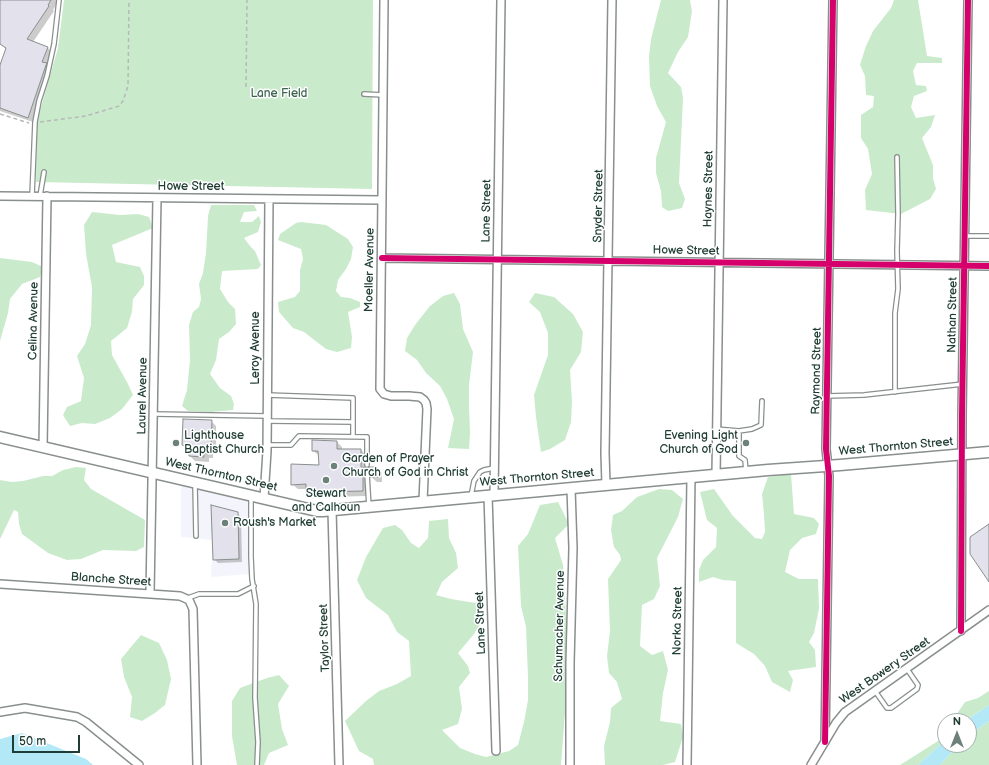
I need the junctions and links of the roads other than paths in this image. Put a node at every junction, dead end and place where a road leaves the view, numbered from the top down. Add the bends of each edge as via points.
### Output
1 (59, 0) edge
2 (384, 0) edge
3 (501, 0) edge
4 (612, 0) edge
5 (723, 0) edge
6 (833, 0) edge
7 (968, 0) edge
8 (364, 94) dead end
9 (384, 95) junction
10 (897, 156) dead end
11 (44, 172) dead end
12 (0, 196) edge
13 (32, 196) junction
14 (43, 196) junction
15 (157, 198) junction
16 (269, 199) junction
17 (382, 200) junction
18 (964, 236) junction
19 (989, 236) edge
20 (382, 258) junction
21 (497, 259) junction
22 (608, 261) junction
23 (719, 262) junction
24 (830, 264) junction
25 (898, 265) junction
26 (964, 266) junction
27 (989, 266) edge
28 (963, 384) junction
29 (895, 392) junction
30 (267, 395) junction
31 (827, 396) junction
32 (762, 402) dead end
33 (154, 414) junction
34 (267, 418) junction
35 (353, 422) junction
36 (716, 429) junction
37 (739, 430) junction
38 (353, 436) junction
39 (0, 437) edge
40 (266, 445) junction
41 (43, 447) junction
42 (989, 452) edge
43 (962, 454) junction
44 (367, 465) dead end
45 (829, 466) junction
46 (494, 468) junction
47 (152, 472) junction
48 (746, 472) junction
49 (367, 474) dead end
50 (716, 475) junction
51 (691, 477) junction
52 (195, 482) junction
53 (606, 485) junction
54 (571, 488) junction
55 (251, 495) junction
56 (491, 495) junction
57 (470, 497) junction
58 (264, 498) junction
59 (423, 501) junction
60 (369, 507) junction
61 (332, 510) junction
62 (196, 536) dead end
63 (0, 584) edge
64 (254, 586) junction
65 (150, 594) junction
66 (187, 598) junction
67 (989, 610) edge
68 (961, 631) junction
69 (907, 669) junction
70 (875, 691) junction
71 (0, 712) edge
72 (825, 742) junction
73 (496, 751) dead end
74 (139, 765) edge
75 (197, 765) edge
76 (257, 765) edge
77 (339, 765) edge
78 (570, 765) edge
79 (687, 765) edge
80 (811, 765) edge

1 - 13 lane via 54,44 34,122
2 - 9 street, Moeller Avenue
3 - 21 street, Lane Street
4 - 22 street, Snyder Street
5 - 23 street, Haynes Street
6 - 24 street, Raymond Street
7 - 18 street, Nathan Street
8 - 9 lane
9 - 17 street, Moeller Avenue
10 - 25 lane
11 - 14 lane
12 - 13 street, Howe Street
13 - 14 street, Howe Street
14 - 15 street, Howe Street
14 - 41 street, Celina Avenue
15 - 16 street, Howe Street
15 - 33 street, Laurel Avenue
16 - 17 street, Howe Street
16 - 30 street, Leroy Avenue
17 - 20 street, Moeller Avenue
18 - 19 lane
18 - 26 street, Nathan Street
20 - 21 street, Howe Street
20 - 59 street, Moeller Avenue via 380,389 384,394 391,396 420,397 426,403
21 - 22 street, Howe Street
21 - 46 street, Lane Street
22 - 23 street, Howe Street
22 - 53 street, Snyder Street
23 - 24 street, Howe Street
23 - 36 street, Haynes Street
24 - 25 street, Howe Street
24 - 31 street, Raymond Street
25 - 26 street, Howe Street
25 - 29 lane
26 - 27 street, Howe Street
26 - 28 street, Nathan Street
28 - 29 lane
28 - 43 street, Nathan Street
29 - 31 lane via 864,396
30 - 34 street, Leroy Avenue
30 - 35 lane via 353,398
31 - 45 street, Raymond Street via 826,449
32 - 37 lane via 761,425
33 - 34 lane
33 - 47 street, Laurel Avenue
34 - 35 lane
34 - 40 street, Leroy Avenue
35 - 38 lane
36 - 37 lane
36 - 50 street, Haynes Street
37 - 48 lane via 739,456 745,460
38 - 40 lane via 299,436 291,445
38 - 44 lane via 367,437
39 - 41 main road, West Thornton Street
40 - 58 street, Leroy Avenue
41 - 47 main road, West Thornton Street
42 - 43 main road, West Thornton Street
43 - 45 main road, West Thornton Street
43 - 68 street, Nathan Street
45 - 48 main road, West Thornton Street
45 - 72 street, Raymond Street
46 - 56 street, Lane Street
46 - 57 lane via 480,472 474,481
47 - 52 main road, West Thornton Street
47 - 65 street, Laurel Avenue
48 - 50 main road, West Thornton Street
49 - 60 lane
50 - 51 main road, West Thornton Street
51 - 53 main road, West Thornton Street
51 - 79 street, Norka Street
52 - 55 main road, West Thornton Street
52 - 62 lane
53 - 54 main road, West Thornton Street
54 - 56 main road, West Thornton Street
54 - 78 street, Schumacher Avenue
55 - 58 main road, West Thornton Street
55 - 64 lane via 251,557
56 - 57 main road, West Thornton Street
56 - 73 street, Lane Street
57 - 59 main road, West Thornton Street
58 - 61 main road, West Thornton Street via 317,511
59 - 60 main road, West Thornton Street
60 - 61 main road, West Thornton Street
61 - 77 street, Taylor Street
63 - 65 street, Blanche Street
64 - 66 lane via 238,594 199,594
64 - 76 lane
65 - 66 street, Blanche Street
66 - 75 street via 193,609
67 - 68 street, West Bowery Street
68 - 69 street, West Bowery Street
69 - 70 street, West Bowery Street
69 - 70 lane via 918,685 917,689 891,708 887,708
70 - 72 street, West Bowery Street via 845,712
71 - 74 street via 25,708 77,717
72 - 80 street, West Bowery Street

